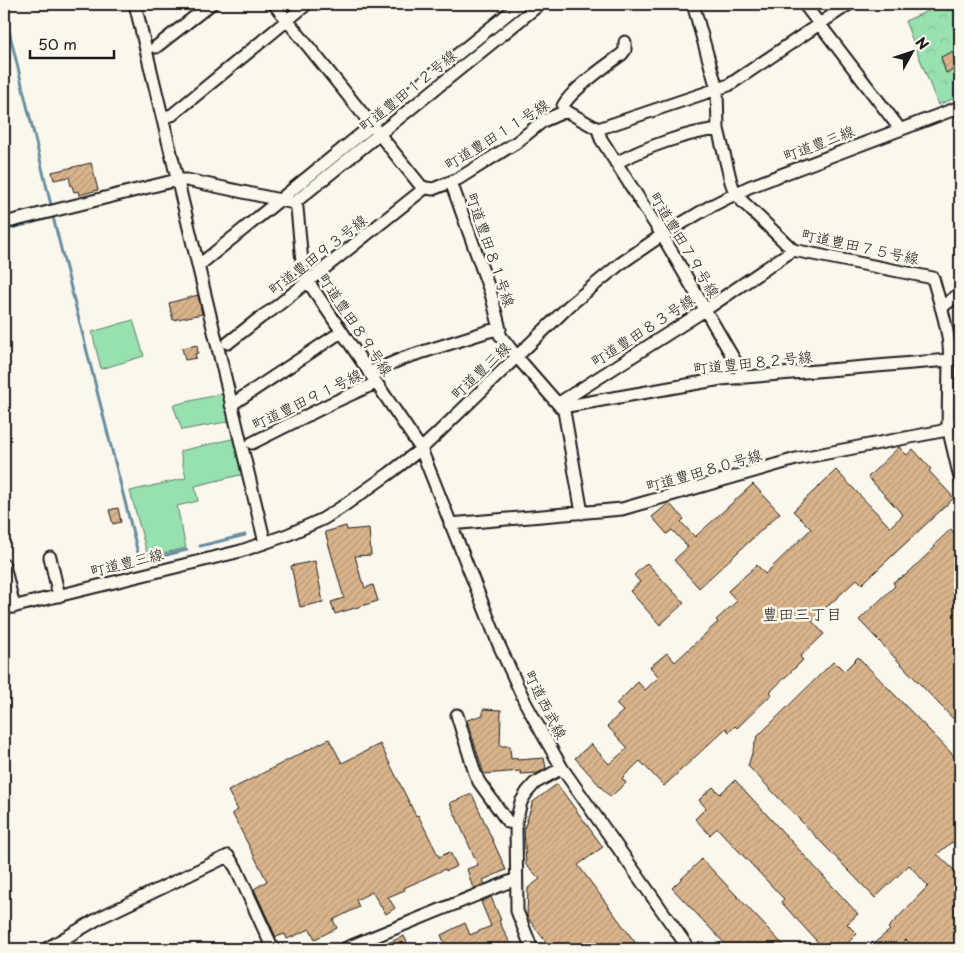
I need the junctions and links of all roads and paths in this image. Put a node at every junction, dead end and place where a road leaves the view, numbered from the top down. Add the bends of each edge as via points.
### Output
1 (135, 4) edge
2 (211, 4) edge
3 (274, 4) edge
4 (306, 4) edge
5 (520, 4) edge
6 (540, 4) edge
7 (693, 4) edge
8 (804, 4) edge
9 (849, 4) edge
10 (287, 20) junction
11 (820, 24) junction
12 (625, 42) dead end
13 (156, 47) dead end
14 (717, 89) junction
15 (960, 106) edge
16 (566, 111) junction
17 (164, 117) junction
18 (374, 128) junction
19 (598, 129) junction
20 (900, 129) junction
21 (718, 130) junction
22 (616, 164) junction
23 (179, 180) junction
24 (452, 182) junction
25 (426, 188) junction
26 (736, 193) junction
27 (288, 202) junction
28 (4, 223) edge
29 (662, 235) junction
30 (793, 250) junction
31 (200, 268) junction
32 (308, 282) junction
33 (960, 293) edge
34 (942, 308) junction
35 (705, 310) junction
36 (500, 329) junction
37 (341, 332) junction
38 (228, 343) dead end
39 (517, 357) junction
40 (949, 360) junction
41 (373, 378) junction
42 (742, 378) junction
43 (233, 403) junction
44 (560, 405) junction
45 (960, 412) edge
46 (948, 414) junction
47 (960, 421) edge
48 (948, 427) junction
49 (252, 443) dead end
50 (421, 449) junction
51 (960, 478) edge
52 (582, 513) junction
53 (450, 524) junction
54 (265, 543) junction
55 (50, 557) dead end
56 (4, 565) edge
57 (59, 596) junction
58 (9, 608) edge
59 (457, 715) dead end
60 (562, 768) junction
61 (516, 823) junction
62 (516, 879) junction
63 (46, 949) edge
64 (273, 949) edge
65 (344, 949) edge
66 (532, 949) edge
67 (689, 949) edge

1 - 17 street
2 - 13 street
3 - 10 street
4 - 10 street
5 - 18 street
6 - 18 street, 町道豊田１２号線
7 - 14 street, 町道豊田７５号線
8 - 11 street
9 - 11 street
10 - 17 street via 172,115
10 - 18 street
11 - 14 street via 729,85
11 - 20 street
12 - 16 street via 622,54 587,80 566,101 563,106
14 - 19 street
14 - 21 street, 町道豊田７５号線
15 - 20 street, 町道豊三線
16 - 19 street, 町道豊田１１号線
16 - 24 street, 町道豊田１１号線 via 543,121 503,152
17 - 23 street
18 - 25 street via 420,186
18 - 27 street, 町道豊田１２号線
19 - 22 street, 町道豊田７９号線
20 - 26 street, 町道豊三線
21 - 22 street via 665,142
21 - 26 street, 町道豊田７５号線
22 - 29 street, 町道豊田７９号線
23 - 27 street
23 - 28 street
23 - 31 street
24 - 25 street, 町道豊田１１号線 via 433,189
24 - 36 street, 町道豊田８１号線
25 - 32 street, 町道豊田９３号線
26 - 29 street, 町道豊三線
26 - 30 street, 町道豊田７５号線
27 - 31 street, 町道豊田１２号線
27 - 32 street, 町道豊田８９号線 via 297,208 303,273
29 - 35 street, 町道豊田７９号線
29 - 39 street, 町道豊三線 via 596,282
30 - 34 street, 町道豊田７５号線 via 933,278
30 - 35 street, 町道豊田８３号線
31 - 43 street
32 - 37 street, 町道豊田８９号線
32 - 38 street, 町道豊田９３号線
33 - 34 street
34 - 40 street, 町道豊田７５号線
35 - 42 street, 町道豊田７９号線
35 - 44 street, 町道豊田８３号線
36 - 39 street, 町道豊田８１号線 via 500,335
36 - 41 street, 町道豊田９１号線 via 404,358
37 - 41 street, 町道豊田８９号線
37 - 43 street
39 - 44 street, 町道豊田８１号線
39 - 50 street, 町道豊三線
40 - 42 street, 町道豊田８２号線
40 - 46 street, 町道豊田７５号線
41 - 49 street, 町道豊田９１号線 via 332,403
41 - 50 street, 町道豊田８９号線
42 - 44 street, 町道豊田８２号線
43 - 54 street
44 - 52 street, 町道豊田８１号線 via 564,411
45 - 46 street
46 - 48 street, 町道豊田７５号線
47 - 48 street, 町道豊田８０号線
48 - 51 street, 町道豊田７５号線
48 - 52 street, 町道豊田８０号線 via 942,431 796,459 631,507
50 - 53 street, 町道西武線
50 - 54 street, 町道豊三線 via 336,511
52 - 53 street, 町道豊田８０号線
53 - 60 street, 町道西武線 via 525,702
54 - 57 street, 町道豊三線
55 - 57 street
56 - 58 street
57 - 58 street, 町道豊三線
59 - 61 street via 479,782 508,822
60 - 61 street via 535,783 527,792
60 - 67 street, 町道西武線
61 - 62 street
62 - 65 street
62 - 66 street via 516,911
63 - 64 street via 101,917 228,856

